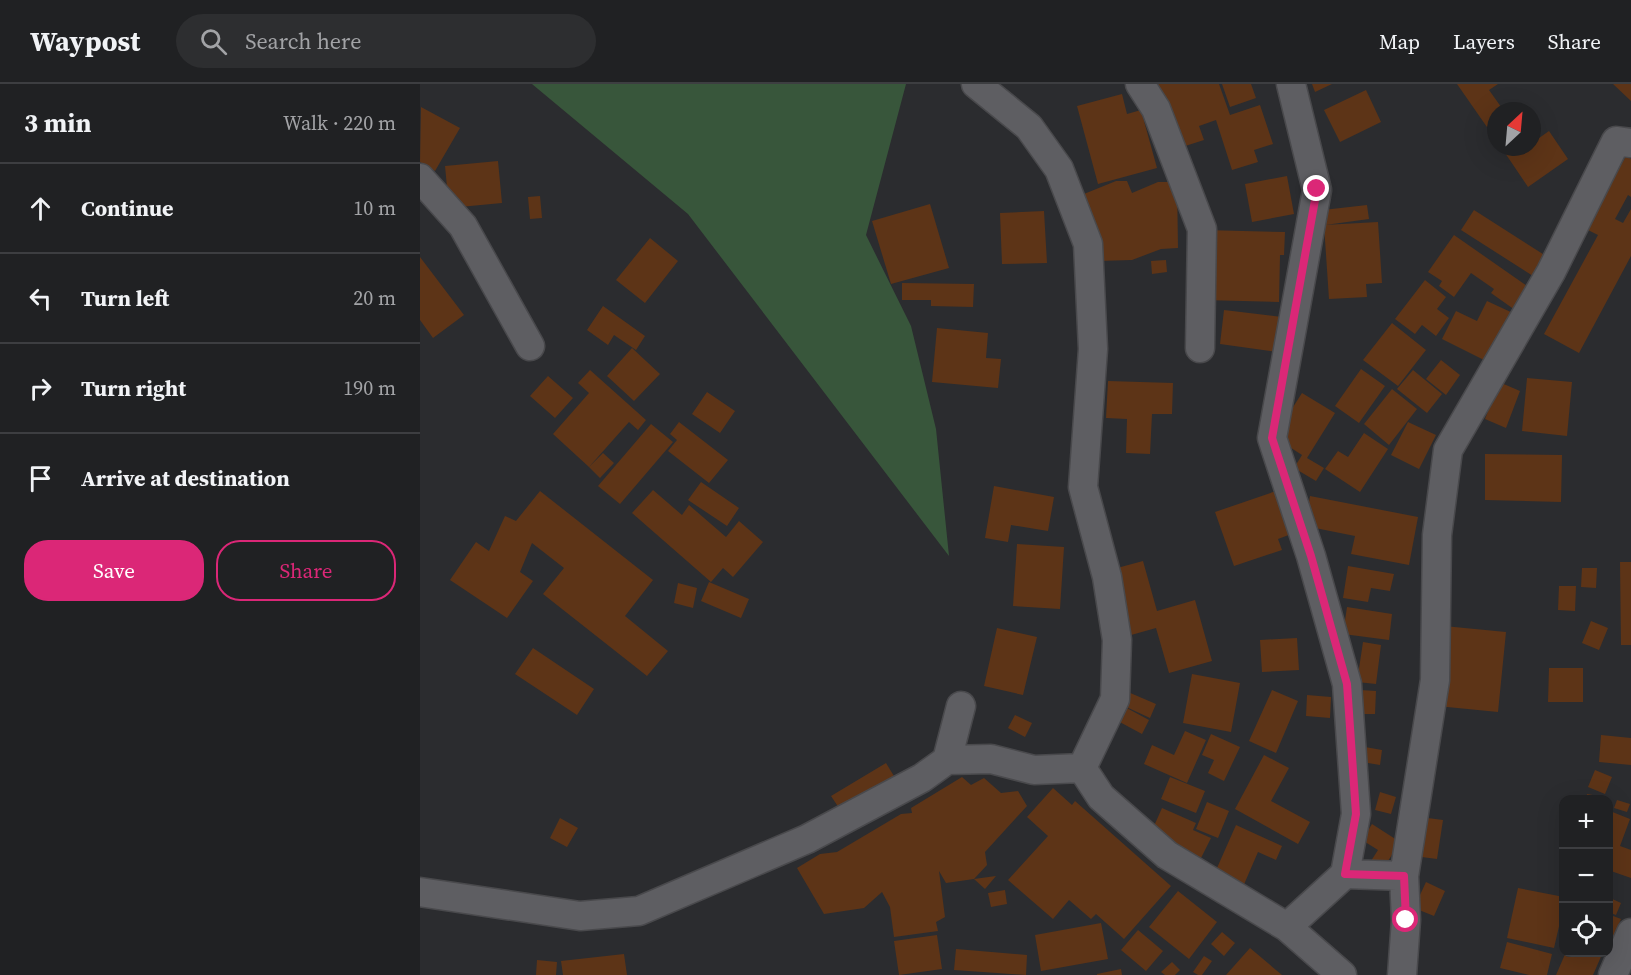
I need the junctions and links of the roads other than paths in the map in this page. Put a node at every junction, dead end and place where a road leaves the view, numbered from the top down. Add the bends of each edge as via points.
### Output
1 (976, 84) edge
2 (1140, 84) edge
3 (1291, 84) edge
4 (1631, 143) edge
5 (420, 178) edge
6 (530, 346) dead end
7 (1200, 348) dead end
8 (961, 706) dead end
9 (947, 760) junction
10 (1082, 768) junction
11 (1345, 874) junction
12 (1404, 876) junction
13 (420, 892) edge
14 (1287, 927) junction
15 (1631, 933) edge
16 (1341, 975) edge
17 (1402, 975) edge
18 (1613, 975) edge

1 - 10 street via 1029,128 1059,169 1088,244 1093,349 1083,487 1107,577 1117,640 1115,699
2 - 7 street via 1156,109 1202,229
3 - 11 street via 1317,189 1272,438 1347,684 1356,814
4 - 12 street via 1616,141 1551,272 1448,450 1437,535 1435,680
5 - 6 street via 463,226
8 - 9 street
9 - 10 street via 991,759 1034,770
9 - 13 street via 922,778 807,839 639,911 580,916
10 - 14 street via 1101,797 1167,855
11 - 12 street
11 - 14 street
12 - 17 street
14 - 16 street
15 - 18 street

